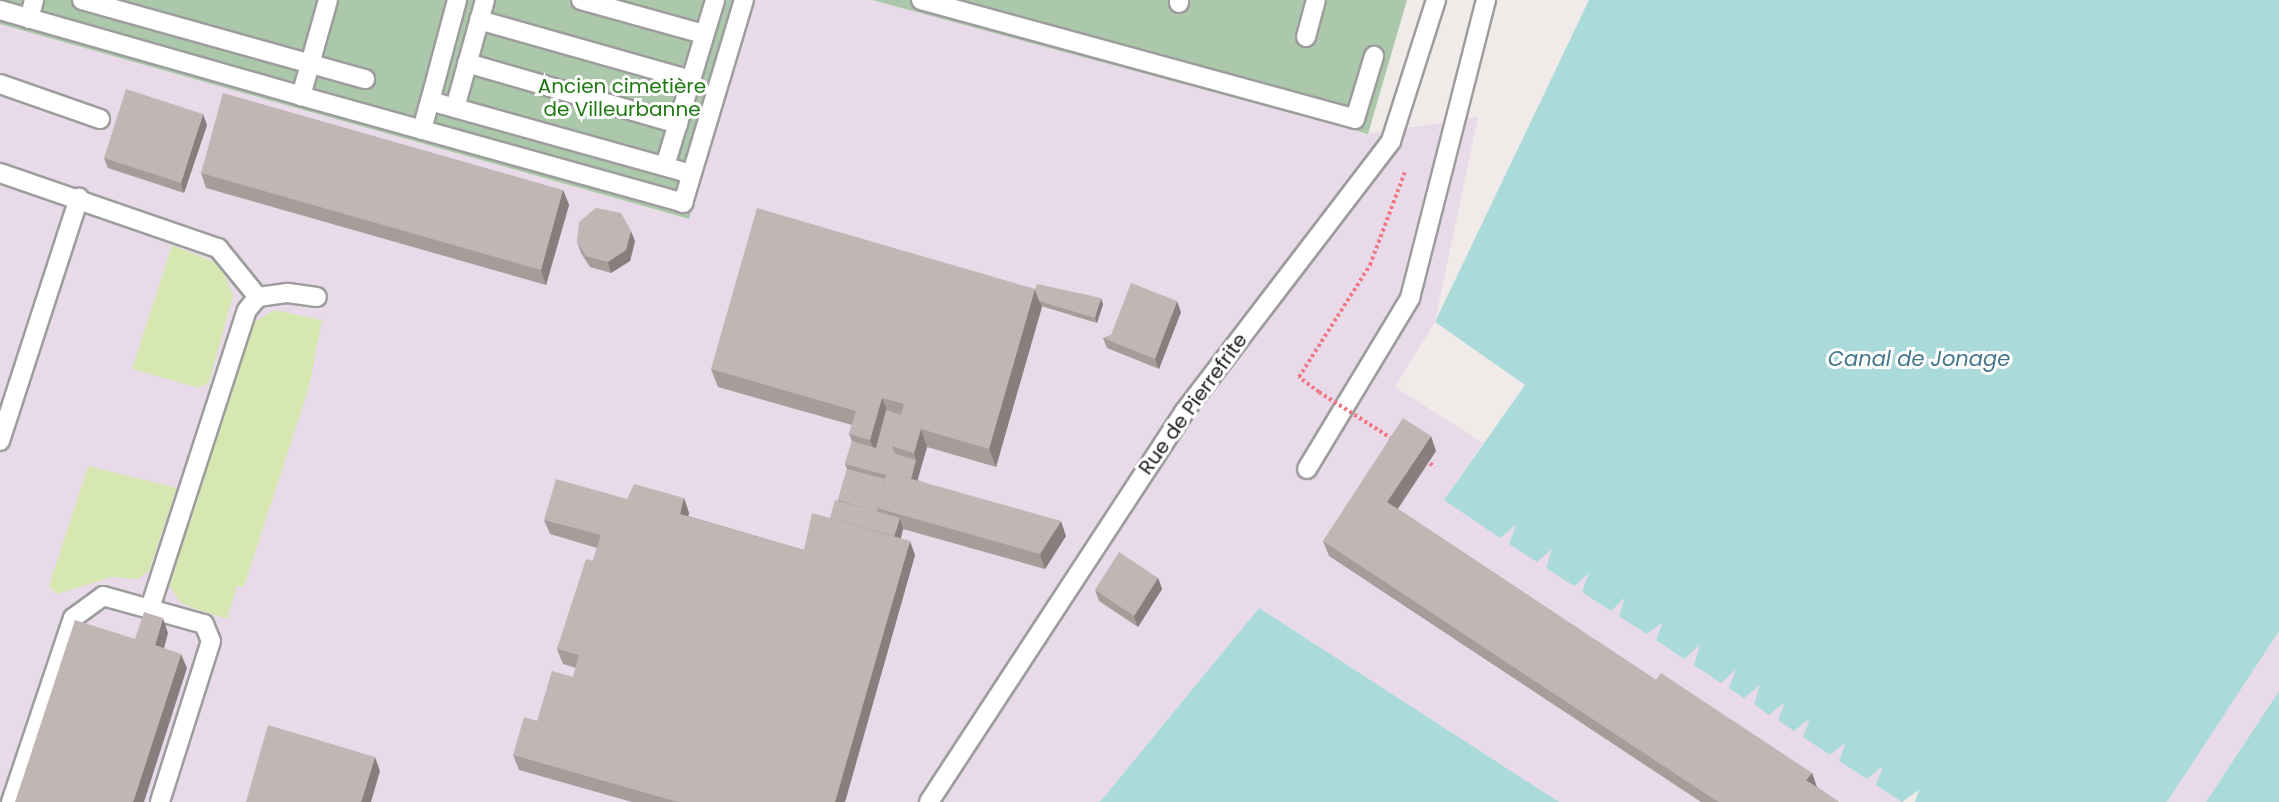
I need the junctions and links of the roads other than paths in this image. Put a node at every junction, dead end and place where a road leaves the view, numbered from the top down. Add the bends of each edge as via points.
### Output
1 (34, 0) edge
2 (82, 0) edge
3 (328, 0) edge
4 (457, 0) edge
5 (485, 0) edge
6 (581, 0) edge
7 (715, 0) edge
8 (744, 0) edge
9 (921, 0) edge
10 (1316, 0) edge
11 (1436, 0) edge
12 (1486, 0) edge
13 (0, 10) edge
14 (29, 19) junction
15 (479, 20) junction
16 (704, 34) junction
17 (1306, 37) dead end
18 (1374, 56) dead end
19 (467, 63) junction
20 (310, 64) junction
21 (365, 79) dead end
22 (691, 80) junction
23 (0, 84) edge
24 (301, 96) junction
25 (430, 101) junction
26 (455, 108) junction
27 (100, 119) dead end
28 (678, 124) junction
29 (422, 130) junction
30 (665, 166) junction
31 (0, 172) edge
32 (691, 174) junction
33 (79, 198) junction
34 (258, 297) junction
35 (317, 297) dead end
36 (0, 441) edge
37 (1307, 469) dead end
38 (151, 605) junction
39 (11, 802) edge
40 (160, 802) edge
41 (929, 802) edge

1 - 14 lane
2 - 20 lane
3 - 20 lane
4 - 25 lane
5 - 15 lane
6 - 16 lane
7 - 16 lane
8 - 32 lane
9 - 18 lane via 1355,119
10 - 17 lane
11 - 41 lane, Rue de Pierrefrite via 1391,141 1184,412
12 - 37 lane via 1410,298
13 - 14 lane
14 - 24 lane
15 - 19 lane
15 - 22 lane
16 - 22 lane
19 - 26 lane
19 - 28 lane
20 - 21 lane
20 - 24 lane
22 - 28 lane
23 - 27 lane
24 - 29 lane
25 - 26 lane
25 - 29 lane
26 - 30 lane
28 - 30 lane
29 - 32 lane via 683,203
30 - 32 lane
31 - 33 lane
33 - 34 lane via 218,248
33 - 36 lane
34 - 35 lane via 288,292
34 - 38 lane via 247,310
38 - 39 lane via 103,596 73,618
38 - 40 lane via 204,624 211,641

